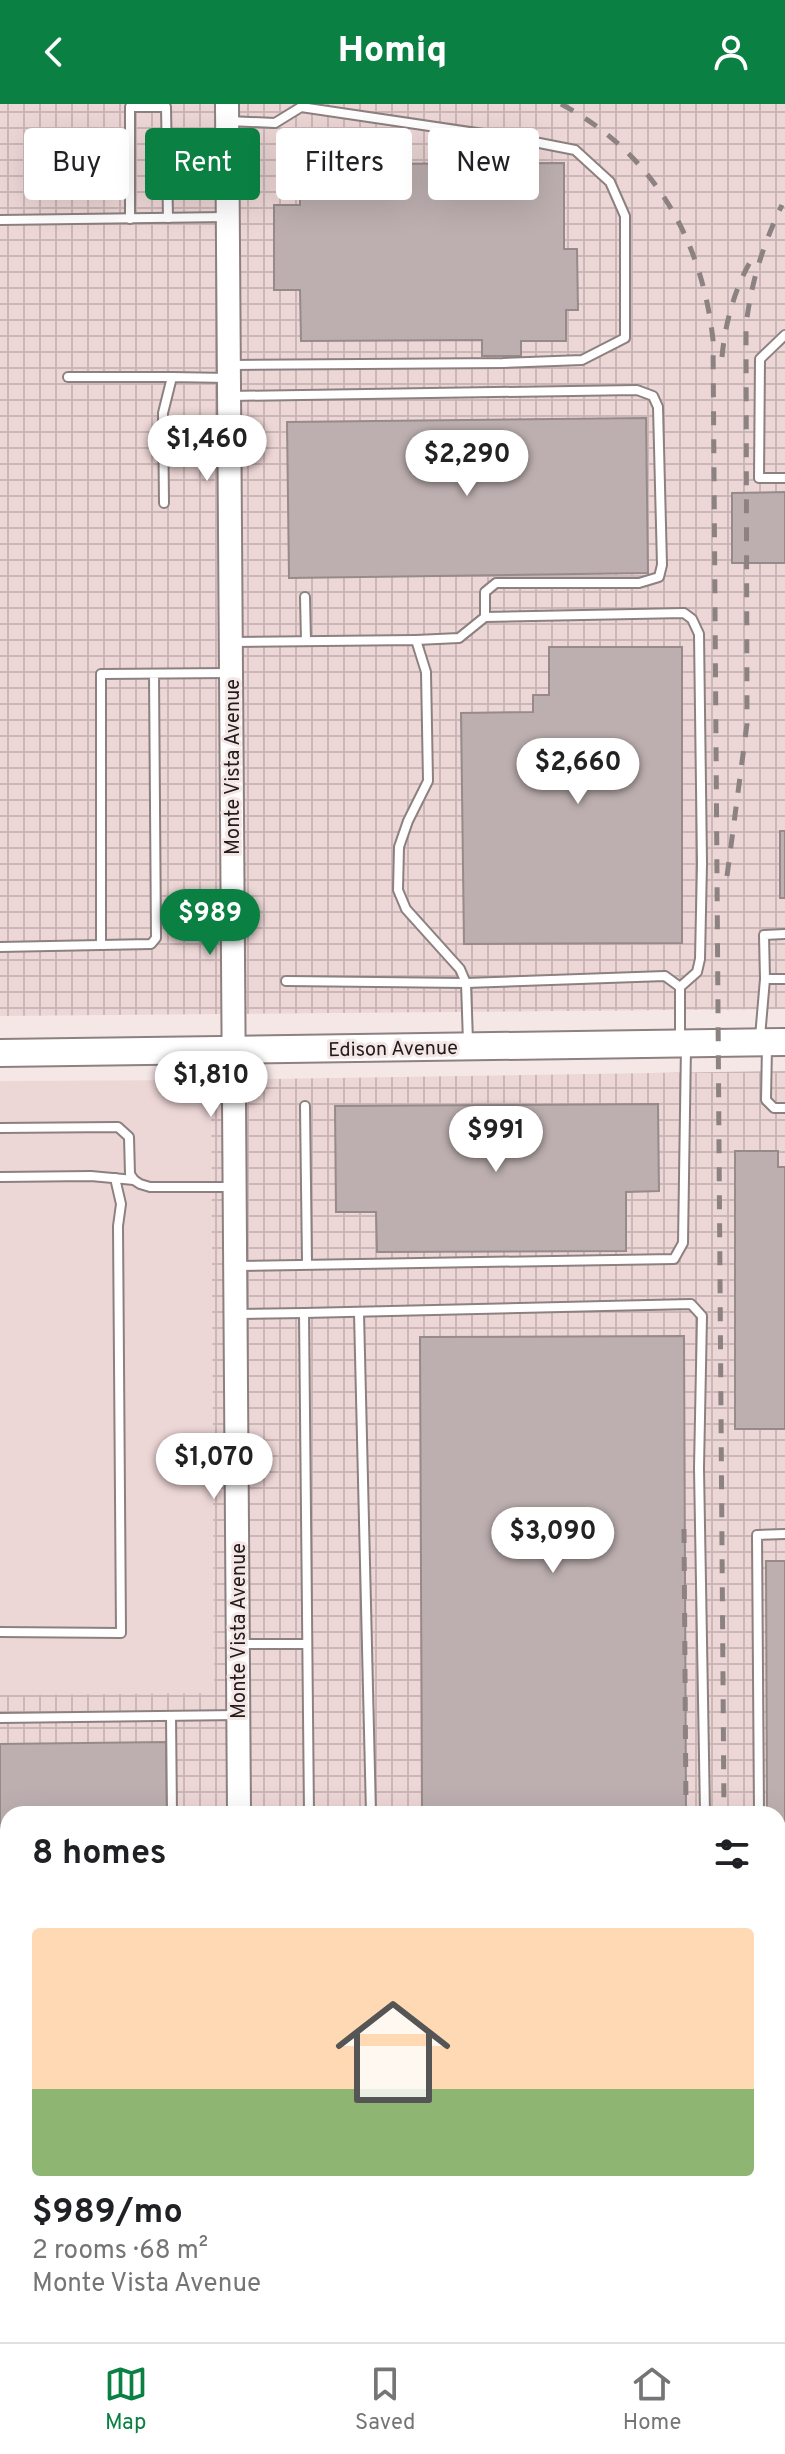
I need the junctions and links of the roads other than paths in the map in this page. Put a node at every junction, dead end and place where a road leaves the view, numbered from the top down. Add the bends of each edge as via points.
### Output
1 (227, 113) edge
2 (228, 217) junction
3 (168, 218) junction
4 (130, 219) junction
5 (0, 220) edge
6 (785, 335) edge
7 (68, 377) dead end
8 (172, 377) junction
9 (229, 379) junction
10 (785, 478) edge
11 (164, 503) dead end
12 (305, 597) dead end
13 (485, 617) junction
14 (416, 640) junction
15 (306, 641) junction
16 (231, 642) junction
17 (231, 673) junction
18 (154, 674) junction
19 (785, 934) edge
20 (101, 945) junction
21 (0, 947) edge
22 (765, 979) junction
23 (785, 979) edge
24 (286, 981) dead end
25 (466, 983) junction
26 (680, 987) junction
27 (683, 1042) junction
28 (771, 1042) edge
29 (468, 1047) junction
30 (234, 1051) junction
31 (0, 1053) edge
32 (305, 1106) dead end
33 (785, 1108) edge
34 (0, 1128) edge
35 (0, 1177) edge
36 (115, 1178) junction
37 (134, 1180) junction
38 (235, 1187) junction
39 (307, 1264) junction
40 (235, 1266) junction
41 (304, 1313) junction
42 (359, 1313) junction
43 (236, 1314) junction
44 (785, 1534) edge
45 (0, 1632) edge
46 (238, 1644) junction
47 (307, 1644) junction
48 (238, 1715) junction
49 (171, 1716) junction
50 (0, 1718) edge
51 (172, 1806) edge
52 (239, 1806) edge
53 (309, 1806) edge
54 (371, 1806) edge
55 (705, 1806) edge
56 (759, 1806) edge

1 - 2 street, Monte Vista Avenue
1 - 9 lane via 275,123 301,107 575,150 610,182 625,216 627,303 625,338 582,360
2 - 3 lane
2 - 9 street, Monte Vista Avenue
3 - 4 lane
3 - 4 lane via 166,107 130,107
4 - 5 lane
6 - 10 lane via 760,359 759,478
7 - 8 lane
8 - 9 lane
8 - 11 lane via 163,413
9 - 13 lane via 637,390 653,396 658,407 659,577 639,583 496,583 485,592
9 - 16 street, Monte Vista Avenue
12 - 15 lane
13 - 14 lane via 459,638
13 - 26 lane via 684,613 692,619 699,634 700,959 697,972
14 - 15 lane
14 - 25 lane via 426,672 428,781 399,847 398,890 406,909 460,969
15 - 16 lane
16 - 17 street, Monte Vista Avenue
17 - 18 lane
17 - 30 street, Monte Vista Avenue
18 - 20 lane via 156,938 151,944
18 - 20 lane via 101,674
19 - 22 lane via 764,935
20 - 21 lane
22 - 23 lane
22 - 28 lane
24 - 25 lane
25 - 26 lane via 665,976
25 - 29 lane
26 - 27 lane
27 - 28 main road, Edison Avenue
27 - 29 main road, Edison Avenue
27 - 39 lane via 683,1243 674,1259
28 - 33 lane via 766,1100 774,1108
29 - 30 main road, Edison Avenue
30 - 31 main road, Edison Avenue
30 - 38 street, Monte Vista Avenue
32 - 39 lane
34 - 37 lane via 118,1127 129,1137
35 - 36 lane
36 - 37 lane
36 - 45 lane via 121,1204 121,1633
37 - 38 lane via 150,1187
38 - 40 street, Monte Vista Avenue
39 - 40 lane
40 - 43 street, Monte Vista Avenue
41 - 42 lane
41 - 43 lane
41 - 47 lane
42 - 54 lane
42 - 55 lane via 691,1304 702,1316
43 - 46 street, Monte Vista Avenue
44 - 56 lane via 757,1535
46 - 47 lane
46 - 48 street, Monte Vista Avenue
47 - 53 lane
48 - 49 lane
48 - 52 street, Monte Vista Avenue
49 - 50 lane
49 - 51 lane

